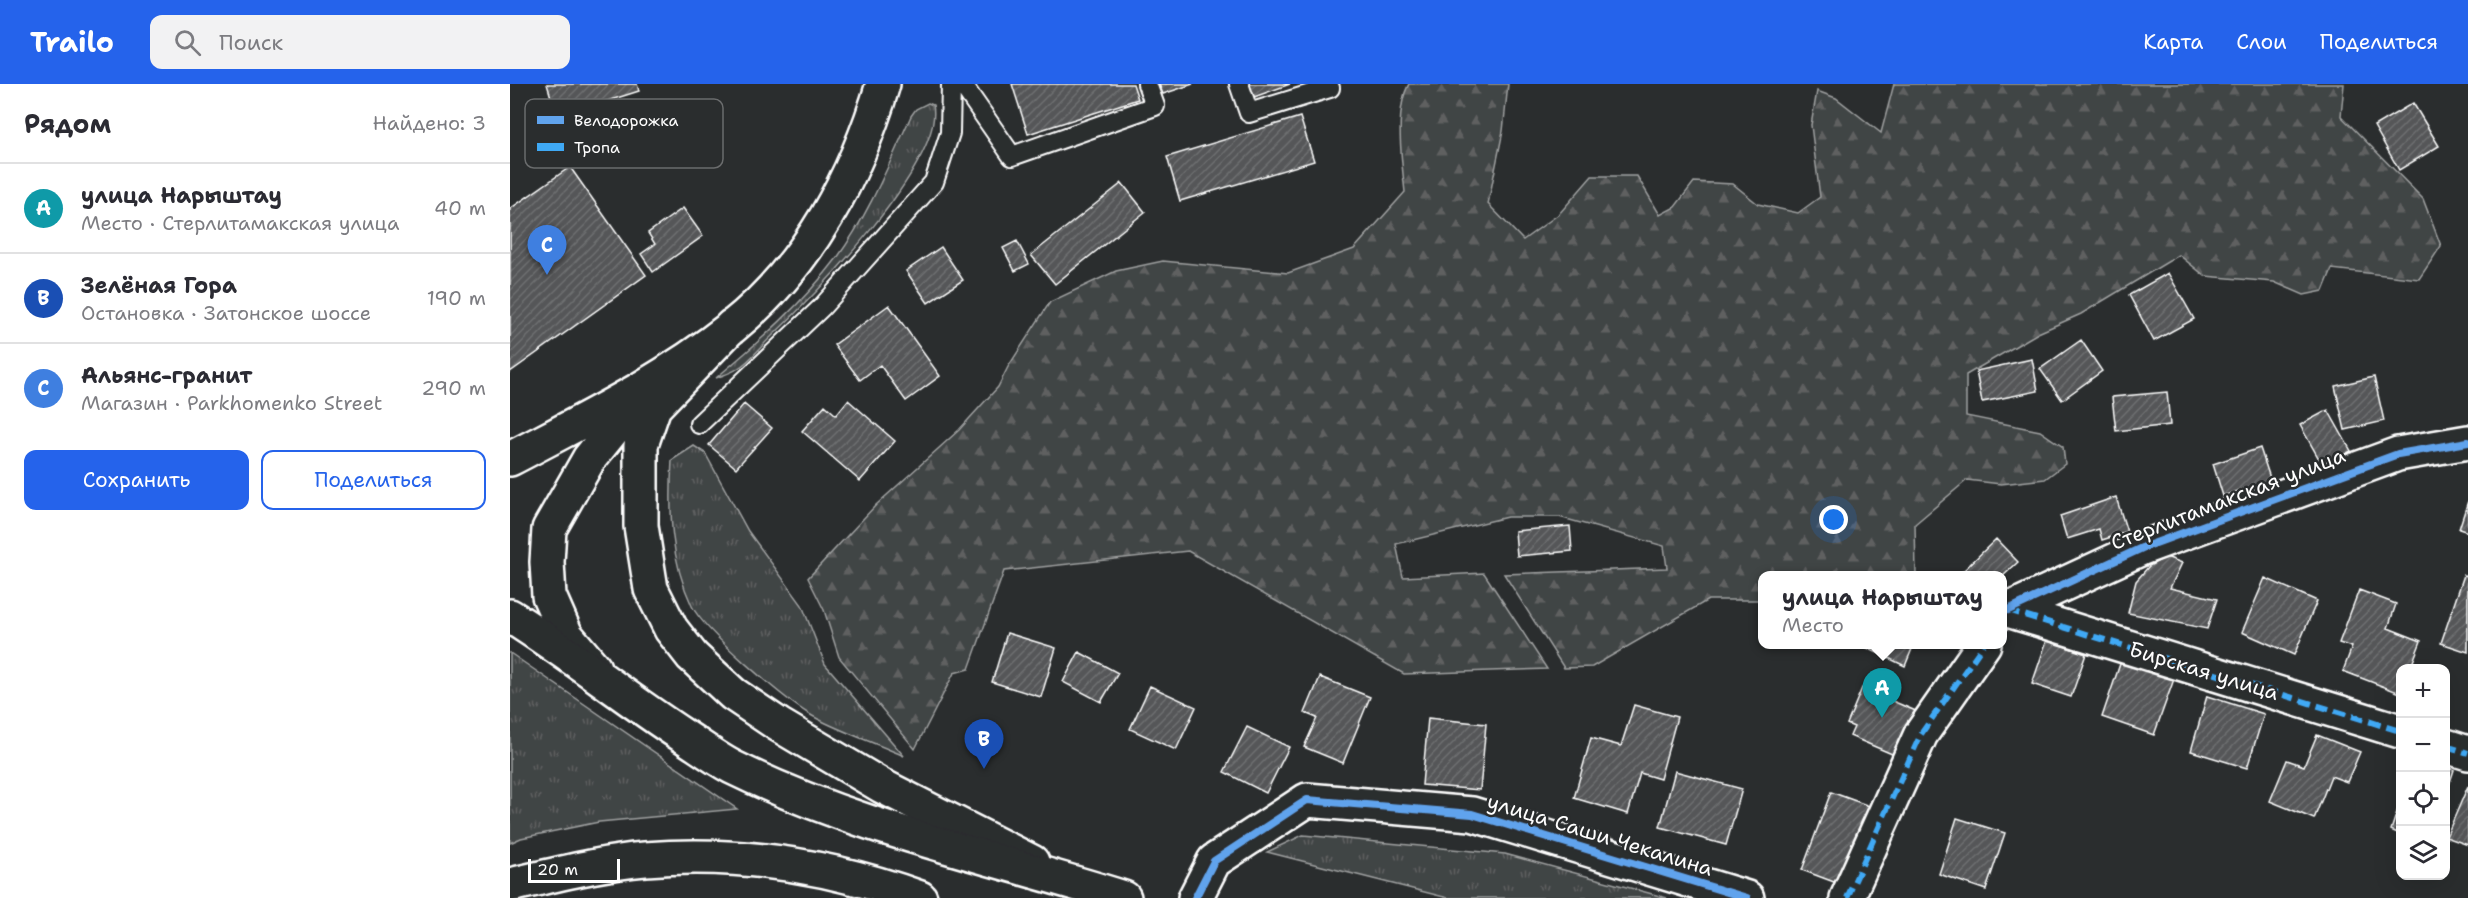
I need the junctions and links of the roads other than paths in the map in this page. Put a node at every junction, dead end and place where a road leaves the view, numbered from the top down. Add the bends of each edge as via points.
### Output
1 (884, 84) edge
2 (951, 84) edge
3 (962, 84) edge
4 (1147, 84) edge
5 (1239, 84) edge
6 (1328, 84) edge
7 (732, 326) junction
8 (648, 385) junction
9 (699, 424) dead end
10 (2468, 442) edge
11 (510, 459) edge
12 (2007, 613) edge
13 (2007, 615) edge
14 (510, 616) edge
15 (1981, 649) edge
16 (608, 685) junction
17 (2396, 730) edge
18 (2450, 748) edge
19 (2468, 753) edge
20 (1065, 879) junction
21 (510, 885) edge
22 (920, 898) edge
23 (1124, 898) edge
24 (1195, 898) edge
25 (1747, 898) edge
26 (1847, 898) edge

1 - 7 main road via 825,222 777,284
2 - 9 lane via 950,133 934,182 822,306
3 - 4 lane via 1012,156 1155,106
5 - 6 lane via 1249,113 1330,88
7 - 8 main road
7 - 20 main road via 654,407 642,445 641,526 651,589 671,628 692,656 733,694 779,725 882,786
8 - 11 main road
8 - 16 main road via 589,459 549,530 549,596 566,635
10 - 12 main road, Стерлитамакская улица via 2398,454 2142,548
13 - 17 main road, Бирская улица
14 - 16 main road
15 - 26 main road via 1922,734
16 - 20 main road via 730,766 801,798 885,830
18 - 19 main road
20 - 23 main road
21 - 22 main road via 646,859 732,857 788,862 868,880
24 - 25 main road, улица Саши Чекалина via 1214,861 1307,800 1472,814

